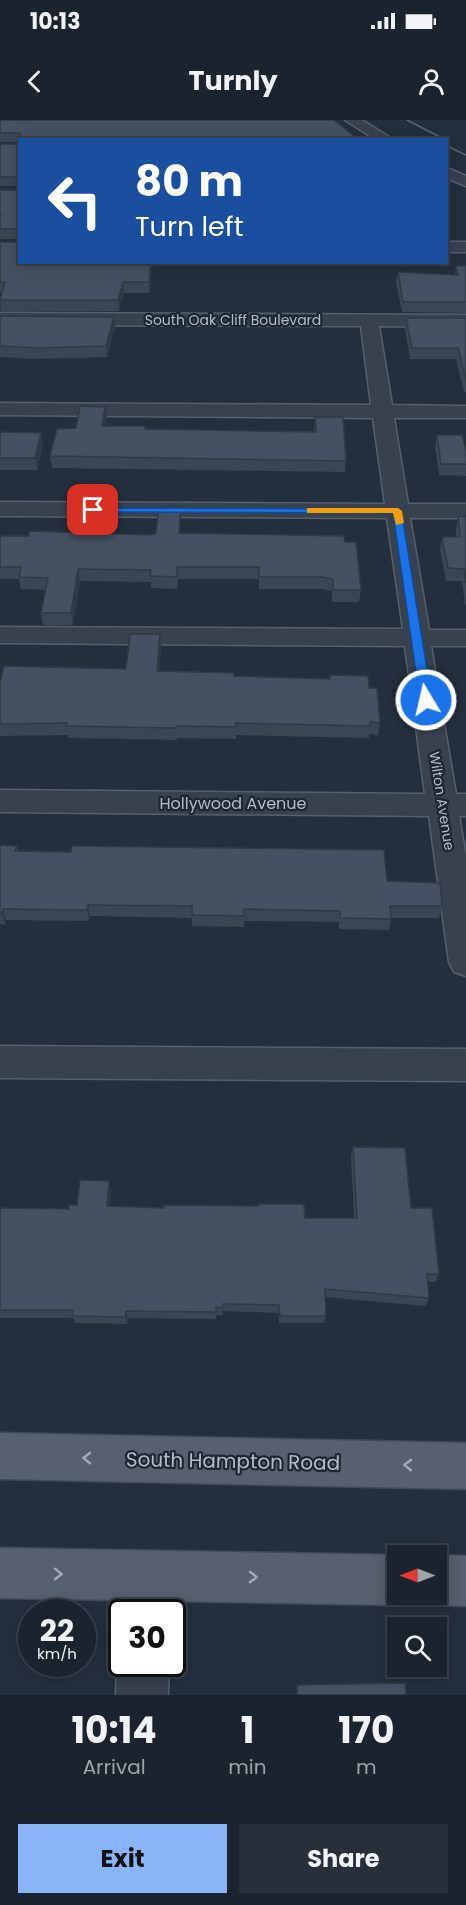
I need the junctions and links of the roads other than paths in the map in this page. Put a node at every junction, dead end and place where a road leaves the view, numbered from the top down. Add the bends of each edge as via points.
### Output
1 (352, 120) edge
2 (384, 138) edge
3 (448, 173) edge
4 (463, 190) edge
5 (448, 247) edge
6 (466, 247) edge
7 (0, 319) edge
8 (369, 321) junction
9 (466, 321) edge
10 (0, 409) edge
11 (384, 411) junction
12 (466, 412) edge
13 (0, 509) edge
14 (398, 511) junction
15 (466, 511) edge
16 (0, 635) edge
17 (416, 638) junction
18 (466, 639) edge
19 (0, 801) edge
20 (454, 805) edge
21 (466, 962) edge
22 (0, 1062) edge
23 (466, 1065) edge
24 (0, 1456) edge
25 (466, 1466) edge
26 (0, 1573) edge
27 (447, 1580) edge
28 (387, 1581) edge
29 (466, 1581) edge
30 (146, 1594) edge
31 (143, 1677) edge
32 (142, 1695) edge

1 - 2 street
3 - 4 street
5 - 6 street
7 - 8 street, South Oak Cliff Boulevard
8 - 9 street, South Oak Cliff Boulevard
8 - 11 street, Wilton Avenue
10 - 11 street
11 - 12 street
11 - 14 street, Wilton Avenue
13 - 14 street
14 - 15 street
14 - 17 street, Wilton Avenue
16 - 17 street
17 - 18 street
17 - 20 street, Wilton Avenue
19 - 20 street, Hollywood Avenue
20 - 21 street, Wilton Avenue
22 - 23 street
25 -> 24 main road, South Hampton Road
26 -> 30 main road
27 - 29 main road
30 -> 28 main road
31 - 32 street

